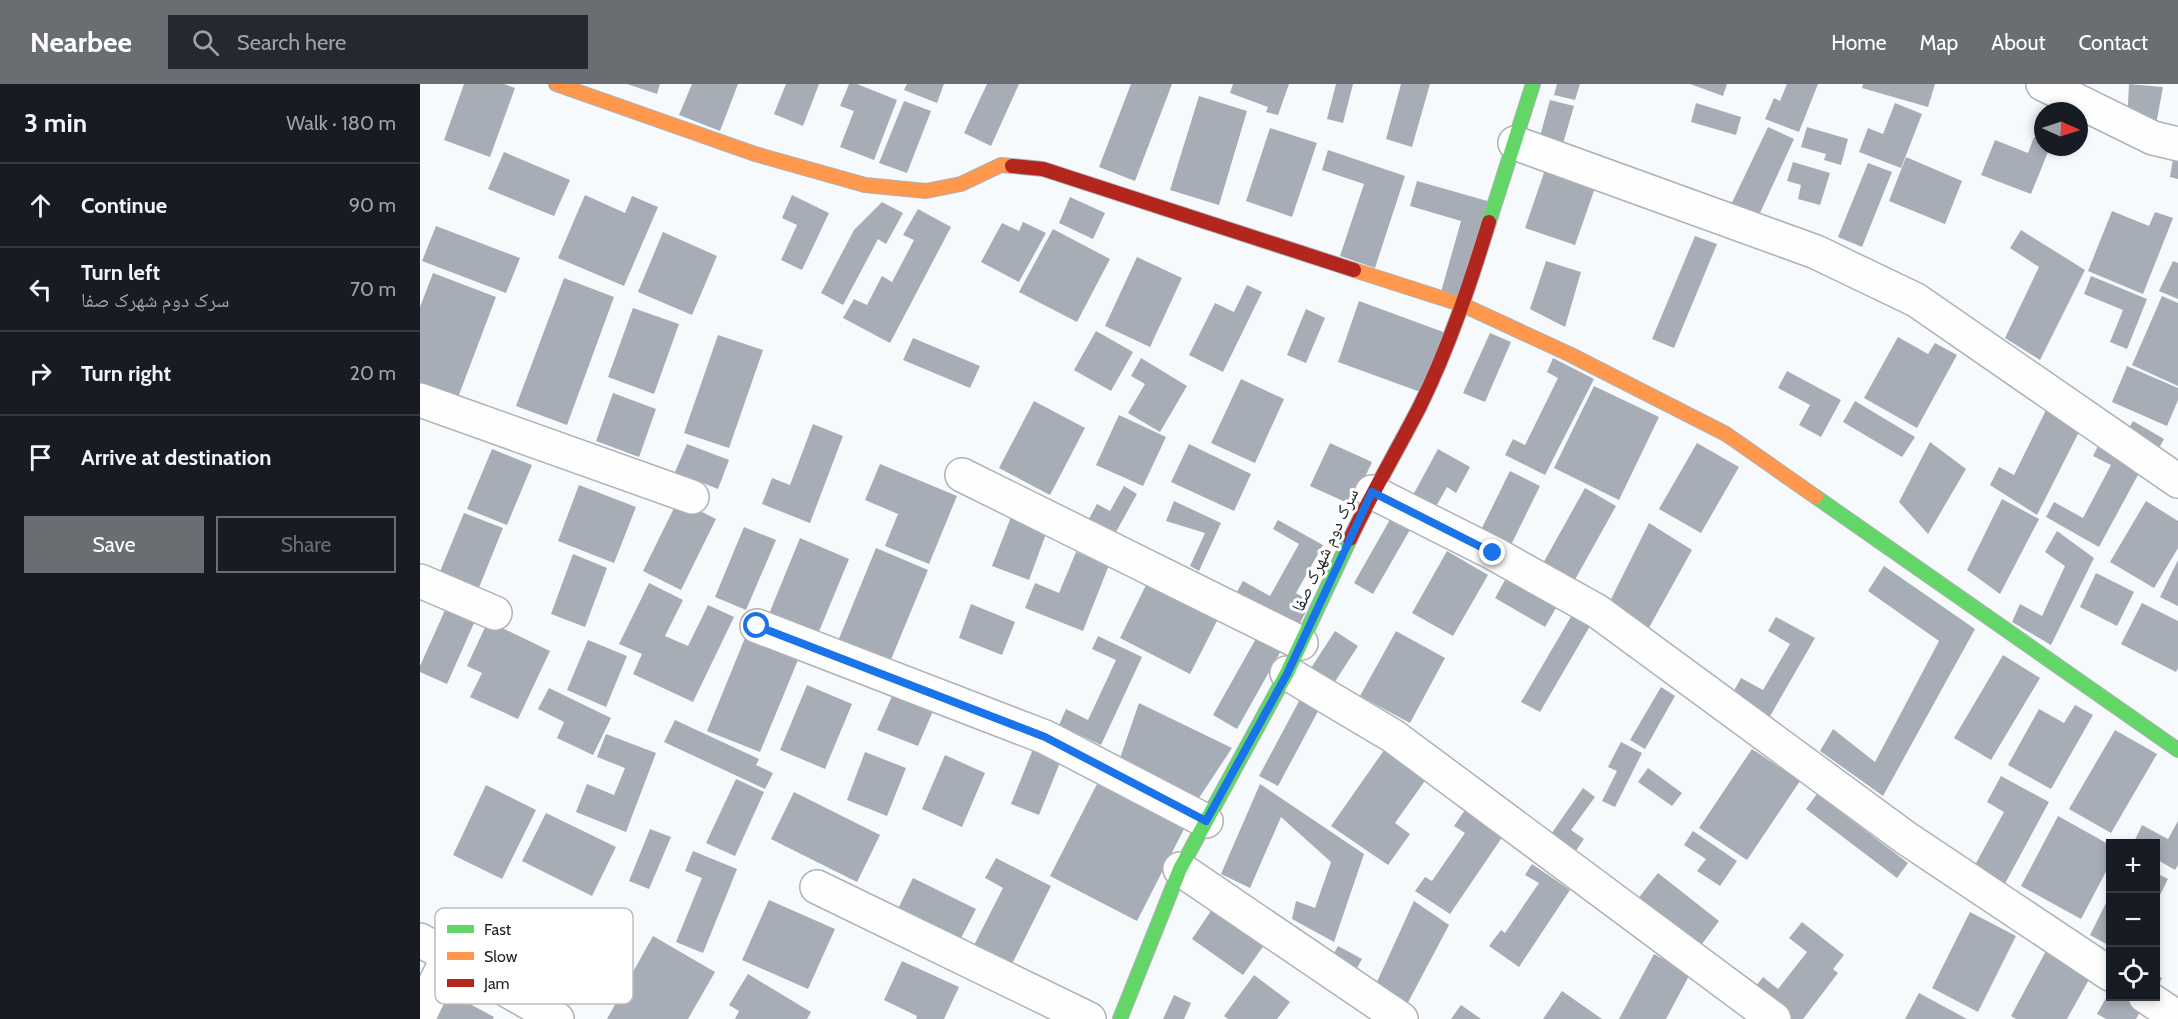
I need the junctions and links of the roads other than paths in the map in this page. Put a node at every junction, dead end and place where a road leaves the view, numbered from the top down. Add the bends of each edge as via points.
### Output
1 (556, 84) edge
2 (1533, 84) edge
3 (2043, 84) edge
4 (1515, 143) junction
5 (2178, 144) edge
6 (1462, 305) junction
7 (420, 400) edge
8 (962, 475) dead end
9 (2178, 481) edge
10 (1372, 492) junction
11 (692, 497) dead end
12 (420, 581) edge
13 (495, 613) dead end
14 (757, 626) dead end
15 (1301, 643) junction
16 (1287, 674) junction
17 (2178, 750) edge
18 (1206, 821) junction
19 (1180, 869) junction
20 (817, 887) dead end
21 (420, 940) edge
22 (435, 949) edge
23 (2106, 971) edge
24 (435, 984) edge
25 (2152, 1001) edge
26 (531, 1004) edge
27 (420, 1015) edge
28 (2178, 1018) edge
29 (557, 1019) edge
30 (1089, 1019) edge
31 (1120, 1019) edge
32 (1401, 1019) edge
33 (1774, 1019) edge

1 - 6 street via 755,154 865,185 926,191 961,184 1000,165 1043,169
2 - 4 street, سرک دوم شهرک صفا
3 - 5 street via 2153,138
4 - 6 street, سرک دوم شهرک صفا
4 - 9 street via 1816,252 1916,300
6 - 10 street, سرک دوم شهرک صفا via 1420,405
6 - 17 street via 1726,434
7 - 11 street
8 - 15 street
10 - 15 street, سرک دوم شهرک صفا
10 - 23 street via 1598,611 1906,838
12 - 13 street
14 - 18 street via 1045,737
15 - 16 street, سرک دوم شهرک صفا
16 - 18 street, سرک دوم شهرک صفا
16 - 33 street via 1393,736
18 - 19 street, سرک دوم شهرک صفا
19 - 31 street, سرک دوم شهرک صفا
19 - 32 street
20 - 30 street
21 - 22 street
24 - 27 street
25 - 28 street
26 - 29 street

